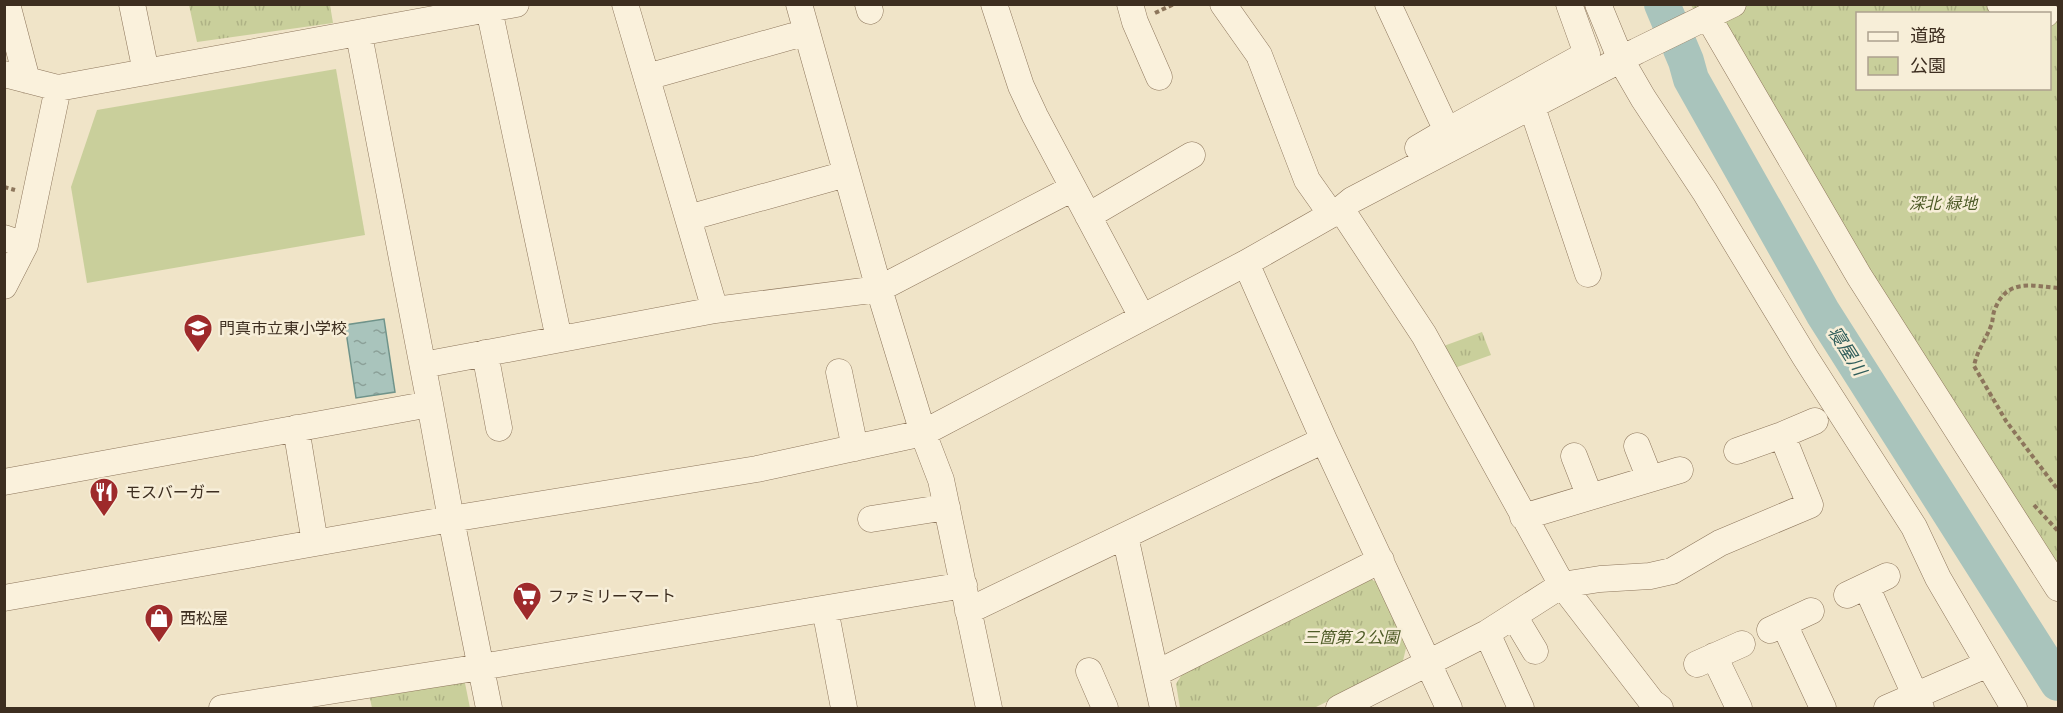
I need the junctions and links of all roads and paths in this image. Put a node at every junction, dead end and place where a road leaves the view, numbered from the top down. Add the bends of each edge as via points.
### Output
1 (132, 4) edge
2 (516, 4) edge
3 (625, 4) edge
4 (799, 4) edge
5 (994, 4) edge
6 (1130, 4) edge
7 (1223, 4) edge
8 (1388, 4) edge
9 (1569, 4) edge
10 (1598, 4) edge
11 (1733, 4) edge
12 (2000, 4) edge
13 (489, 9) junction
14 (7, 11) edge
15 (2038, 12) edge
16 (1708, 17) junction
17 (807, 32) junction
18 (359, 34) junction
19 (1629, 56) junction
20 (146, 72) junction
21 (16, 77) edge
22 (647, 77) junction
23 (1159, 77) dead end
24 (58, 88) junction
25 (1532, 107) junction
26 (1447, 131) junction
27 (1192, 154) dead end
28 (846, 174) junction
29 (1073, 188) junction
30 (1341, 208) junction
31 (1088, 216) junction
32 (688, 218) junction
33 (15, 241) edge
34 (1246, 263) junction
35 (1588, 274) dead end
36 (4, 286) edge
37 (2058, 288) edge
38 (879, 289) junction
39 (715, 310) junction
40 (1142, 317) junction
41 (559, 339) junction
42 (484, 353) junction
43 (423, 365) junction
44 (839, 372) dead end
45 (430, 404) junction
46 (1815, 421) dead end
47 (296, 428) junction
48 (499, 428) dead end
49 (923, 433) junction
50 (1782, 435) junction
51 (1324, 440) junction
52 (1637, 446) dead end
53 (855, 448) junction
54 (1737, 451) dead end
55 (1574, 456) dead end
56 (1680, 470) dead end
57 (1650, 479) junction
58 (4, 482) edge
59 (2058, 490) edge
60 (1590, 497) junction
61 (947, 507) junction
62 (1523, 517) junction
63 (451, 519) junction
64 (871, 519) dead end
65 (1125, 536) junction
66 (315, 543) junction
67 (1381, 560) junction
68 (964, 585) junction
69 (1562, 585) junction
70 (1867, 586) dead end
71 (2058, 588) edge
72 (4, 598) edge
73 (825, 609) junction
74 (968, 611) junction
75 (1811, 611) dead end
76 (1514, 616) junction
77 (1487, 633) junction
78 (1742, 644) dead end
79 (1535, 651) dead end
80 (1429, 664) junction
81 (1988, 664) junction
82 (481, 667) junction
83 (1089, 671) dead end
84 (1156, 673) junction
85 (328, 700) edge
86 (1919, 702) edge
87 (229, 708) edge
88 (489, 708) edge
89 (844, 708) edge
90 (989, 708) edge
91 (1105, 708) edge
92 (1163, 708) edge
93 (1339, 708) edge
94 (1449, 708) edge
95 (1521, 708) edge
96 (1660, 708) edge
97 (1739, 708) edge
98 (1823, 708) edge
99 (1887, 708) edge
100 (2014, 708) edge

1 - 20 street
2 - 13 street
3 - 22 street
4 - 17 street
5 - 29 street via 1022,87
6 - 23 street
7 - 30 street via 1259,55 1307,180
8 - 26 street
9 - 26 street via 1587,54
10 - 19 street
11 - 16 street
12 - 15 street
13 - 18 street
13 - 41 street
14 - 21 street
16 - 19 street
16 - 71 street via 1859,276
17 - 22 street
17 - 28 street
18 - 20 street
18 - 43 street
19 - 25 street
19 - 81 street via 1643,98 1914,527 1938,578
20 - 24 street
21 - 24 street
22 - 32 street
24 - 33 street
25 - 30 street
25 - 35 street
26 - 30 street via 1364,178
27 - 31 street
28 - 32 street
28 - 38 street
29 - 31 street
29 - 38 street
30 - 34 street
30 - 62 street via 1424,335
31 - 40 street
32 - 39 street
33 - 36 street
34 - 40 street
34 - 51 street
37 - 59 path via 2022,285 2009,290 1995,309 1974,366 2006,421
38 - 39 street
38 - 49 street
39 - 41 street
40 - 49 street
41 - 42 street
42 - 43 street
42 - 48 street
43 - 45 street
44 - 53 street
45 - 47 street
45 - 63 street
46 - 50 street
47 - 58 street
47 - 66 street
49 - 53 street
49 - 61 street
50 - 54 street
50 - 69 street via 1810,505 1720,543 1671,570 1650,576
51 - 65 street
51 - 67 street
52 - 57 street
53 - 63 street via 757,469
55 - 60 street
56 - 57 street
57 - 60 street
60 - 62 street
61 - 64 street
61 - 68 street
62 - 69 street
63 - 66 street
63 - 82 street
65 - 74 street
65 - 84 street
66 - 72 street
67 - 80 street
67 - 84 street
68 - 73 street
68 - 74 street
69 - 76 street
69 - 96 street
70 - 86 street
73 - 82 street
73 - 89 street
74 - 90 street
75 - 98 street via 1777,627
76 - 77 street
76 - 79 street
77 - 80 street
77 - 95 street
78 - 97 street via 1706,660
80 - 93 street
80 - 94 street
81 - 86 street
81 - 100 street
82 - 85 street
82 - 88 street
83 - 91 street
84 - 92 street
85 - 87 street
86 - 99 street

